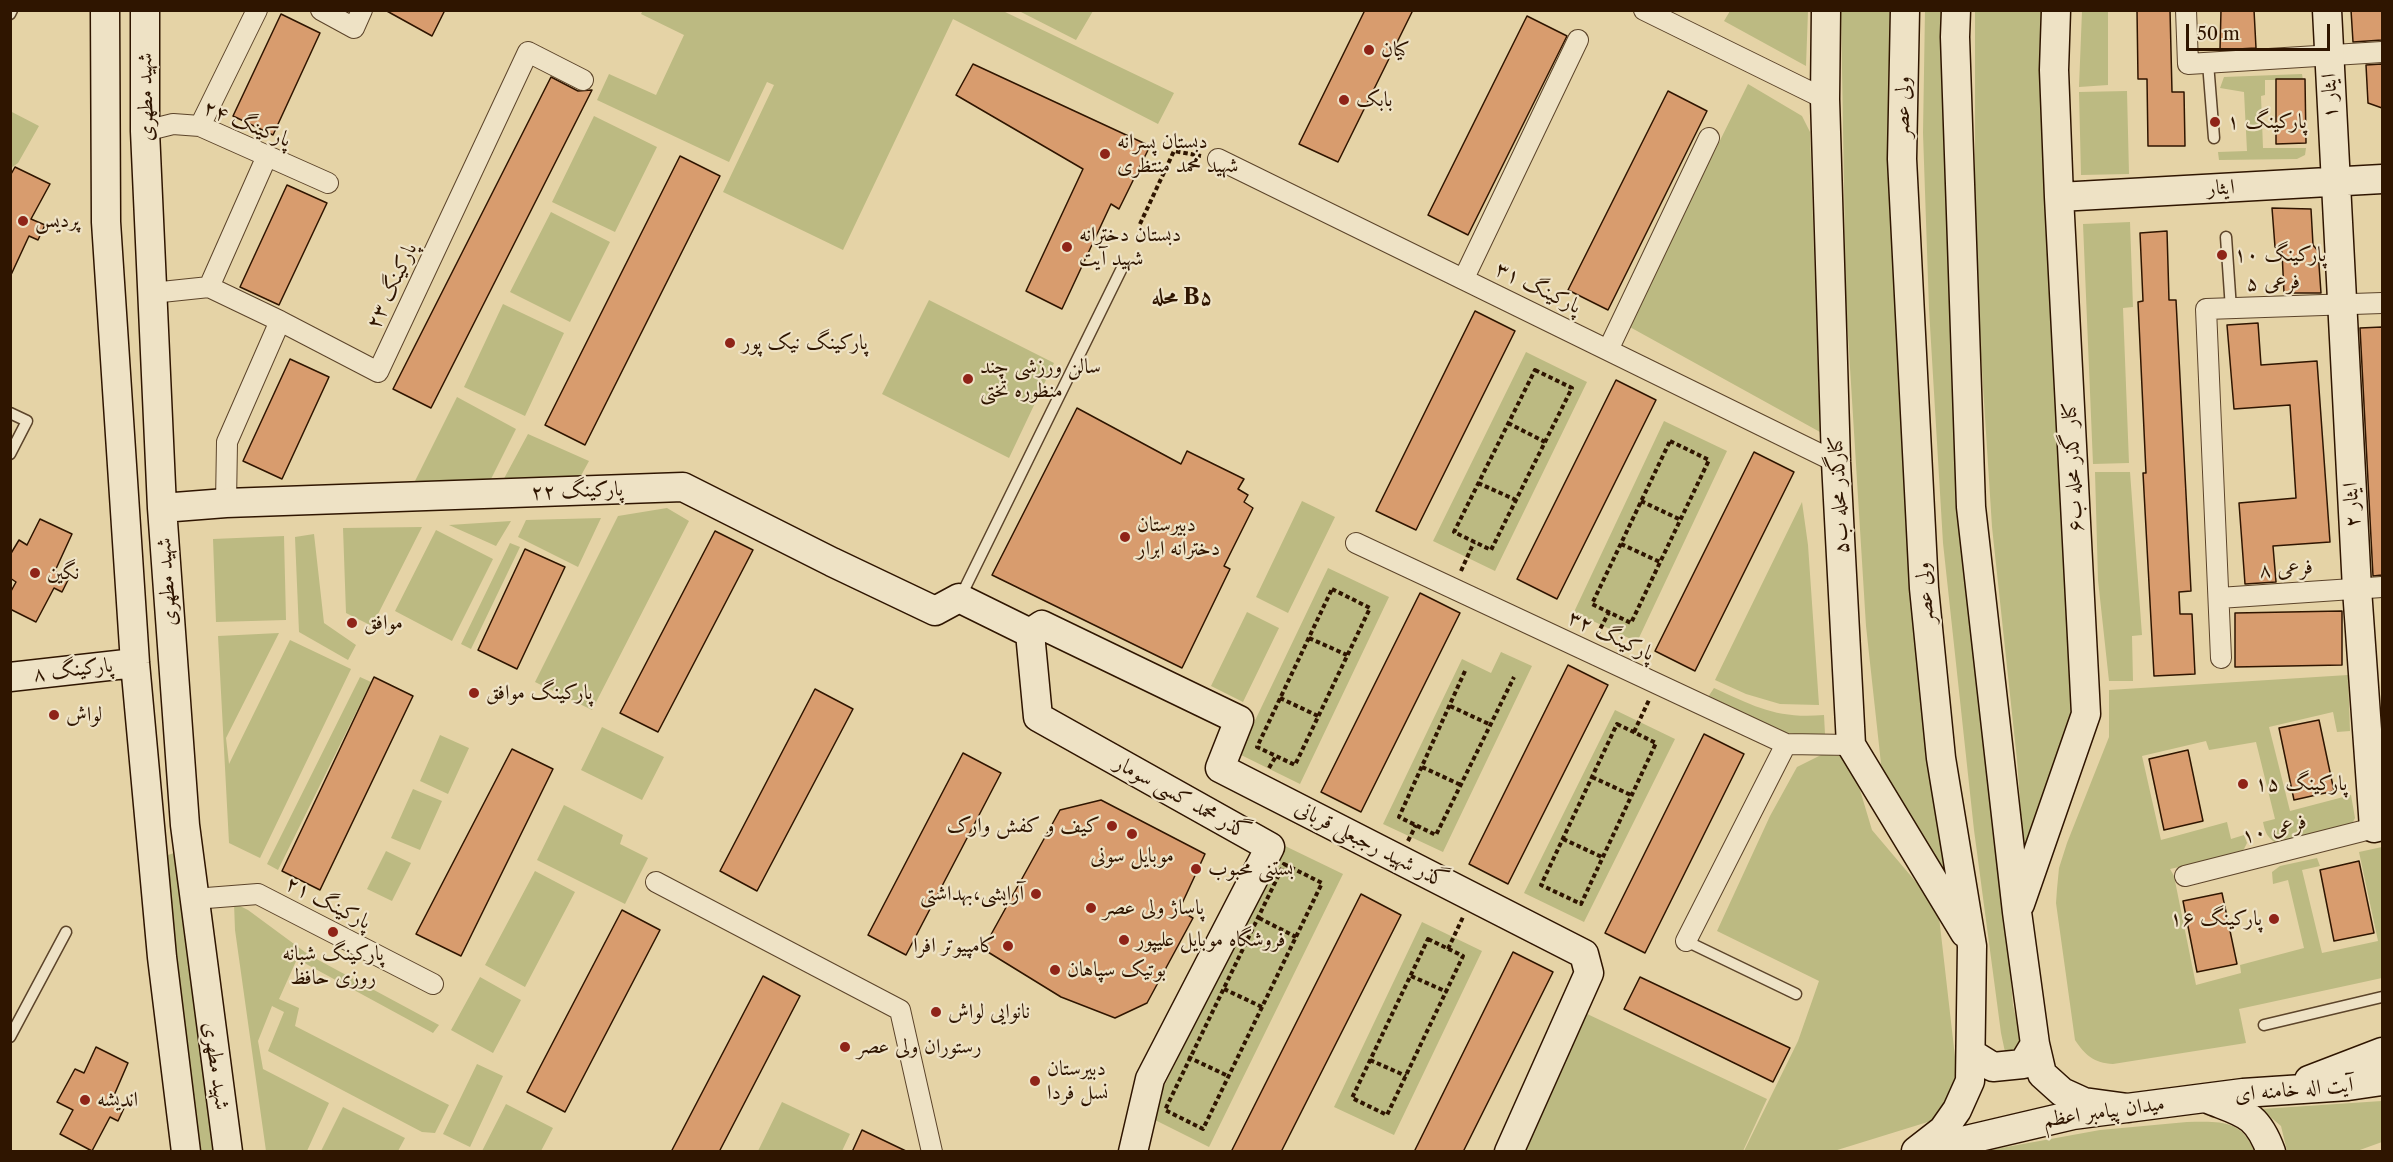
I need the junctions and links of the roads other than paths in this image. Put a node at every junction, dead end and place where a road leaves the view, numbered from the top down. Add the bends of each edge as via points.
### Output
1 (105, 10) edge
2 (145, 10) edge
3 (257, 10) edge
4 (321, 10) edge
5 (362, 10) edge
6 (1644, 10) edge
7 (1826, 10) edge
8 (1905, 10) edge
9 (1956, 10) edge
10 (2056, 10) edge
11 (2186, 10) edge
12 (2327, 10) edge
13 (1578, 40) dead end
14 (2382, 52) edge
15 (2329, 55) junction
16 (2198, 64) junction
17 (583, 80) dead end
18 (1826, 99) junction
19 (200, 126) junction
20 (145, 132) junction
21 (1709, 138) dead end
22 (2214, 138) dead end
23 (267, 156) junction
24 (1218, 159) road end
25 (2382, 179) edge
26 (2334, 182) junction
27 (328, 183) dead end
28 (2059, 197) junction
29 (2226, 237) dead end
30 (1122, 268) dead end
31 (1464, 279) junction
32 (209, 287) junction
33 (152, 292) junction
34 (2382, 303) edge
35 (2342, 305) junction
36 (2231, 309) junction
37 (280, 321) junction
38 (1608, 350) junction
39 (10, 413) edge
40 (10, 454) edge
41 (1836, 462) junction
42 (225, 503) junction
43 (162, 508) junction
44 (1356, 543) dead end
45 (2370, 588) edge
46 (960, 598) junction
47 (2218, 598) junction
48 (1030, 633) junction
49 (2221, 658) dead end
50 (135, 663) junction
51 (11, 678) edge
52 (1786, 744) junction
53 (1851, 745) junction
54 (185, 825) junction
55 (2378, 827) edge
56 (151, 828) junction
57 (2185, 876) dead end
58 (656, 882) dead end
59 (194, 899) junction
60 (2017, 912) junction
61 (66, 932) dead end
62 (1686, 941) joint
63 (1972, 946) junction
64 (433, 984) dead end
65 (1796, 994) dead end
66 (2382, 998) edge
67 (2264, 1025) dead end
68 (10, 1037) edge
69 (2035, 1044) junction
70 (2382, 1052) edge
71 (1972, 1054) junction
72 (2382, 1081) edge
73 (2281, 1091) junction
74 (2206, 1098) junction
75 (2128, 1108) junction
76 (1916, 1151) edge
77 (186, 1152) edge
78 (228, 1152) edge
79 (932, 1152) edge
80 (1133, 1152) edge
81 (1509, 1152) edge
82 (2271, 1152) edge

1 - 50 street, شهید مطهری via 106,222
2 - 20 street, شهید مطهری
3 - 19 street
4 - 5 street via 354,27
6 - 18 street
7 - 18 street, کنارگذر محله ب۵
8 - 63 street, ولی عصر via 1902,159 1924,588 1941,758
9 - 60 street via 1971,507
10 - 28 street, کنار گذر محله ب۶
11 - 16 street
12 - 15 street, ایثار ۱
13 - 31 street
14 - 15 street
15 - 16 street
15 - 26 street, ایثار ۱
16 - 22 lane
17 - 37 street, پارکینگ ۲۳ via 528,52 378,372
18 - 41 street, کنارگذر محله ب۵
19 - 20 street, پارکینگ ۲۴ via 173,124
19 - 23 street, پارکینگ ۲۴
20 - 33 street, شهید مطهری
21 - 38 street
23 - 27 street, پارکینگ ۲۴
23 - 32 street
24 - 31 street, پارکینگ ۳۱
25 - 26 street, ایثار
26 - 28 street, ایثار
26 - 35 street, ایثار ۲
28 - 60 street, کنار گذر محله ب۶ via 2086,714
29 - 36 lane
30 - 46 lane
31 - 38 street, پارکینگ ۳۱
32 - 33 street
32 - 37 street, پارکینگ ۲۳
33 - 43 street, شهید مطهری
34 - 35 street, فرعی ۵
35 - 36 street, فرعی ۵
35 - 45 street, ایثار ۲
36 - 47 street, فرعی ۵ via 2206,309
37 - 42 street via 227,442
38 - 41 street, پارکینگ ۳۱
39 - 40 lane via 27,421
41 - 53 street, کنارگذر محله ب۵
42 - 43 street, پارکینگ ۲۲
42 - 46 street, پارکینگ ۲۲ via 683,487 935,611
43 - 54 street, شهید مطهری
44 - 52 street, پارکینگ ۳۲
45 - 47 street, فرعی ۸
45 - 55 street, ایثار ۲
46 - 48 street
47 - 49 street
48 - 80 street, گذر محمد کسی سومار via 1038,717 1270,847 1150,1079
48 - 81 street, گذر شهید رجبعلی قربانی via 1042,625 1239,720 1221,768 1584,954 1588,974
50 - 51 street, پارکینگ ۸
50 - 56 street, شهید مطهری
52 - 53 street, پارکینگ ۳۲
52 - 62 street
53 - 63 street, کنارگذر محله ب۵
54 - 56 street
54 - 59 street, شهید مطهری
55 - 57 street, فرعی ۱۰
56 - 77 street, شهید مطهری
58 - 79 street via 900,1010
59 - 64 street, پارکینگ ۲۱ via 258,894
59 - 78 street, شهید مطهری
60 - 69 street
61 - 68 lane
62 - 65 lane
63 - 71 street, ولی عصر
66 - 67 lane
69 - 71 street via 2023,1064 1993,1067
69 - 75 street via 2042,1074 2062,1092 2084,1102
70 - 73 street
71 - 76 street, ولی عصر via 1970,1081 1957,1110 1943,1130
72 - 73 street, آیت اله خامنه ای
73 - 74 street, آیت اله خامنه ای
74 - 75 street, میدان پیامبر اعظم
74 - 82 street via 2253,1118 2264,1132
75 - 76 street, میدان پیامبر اعظم via 2073,1114

